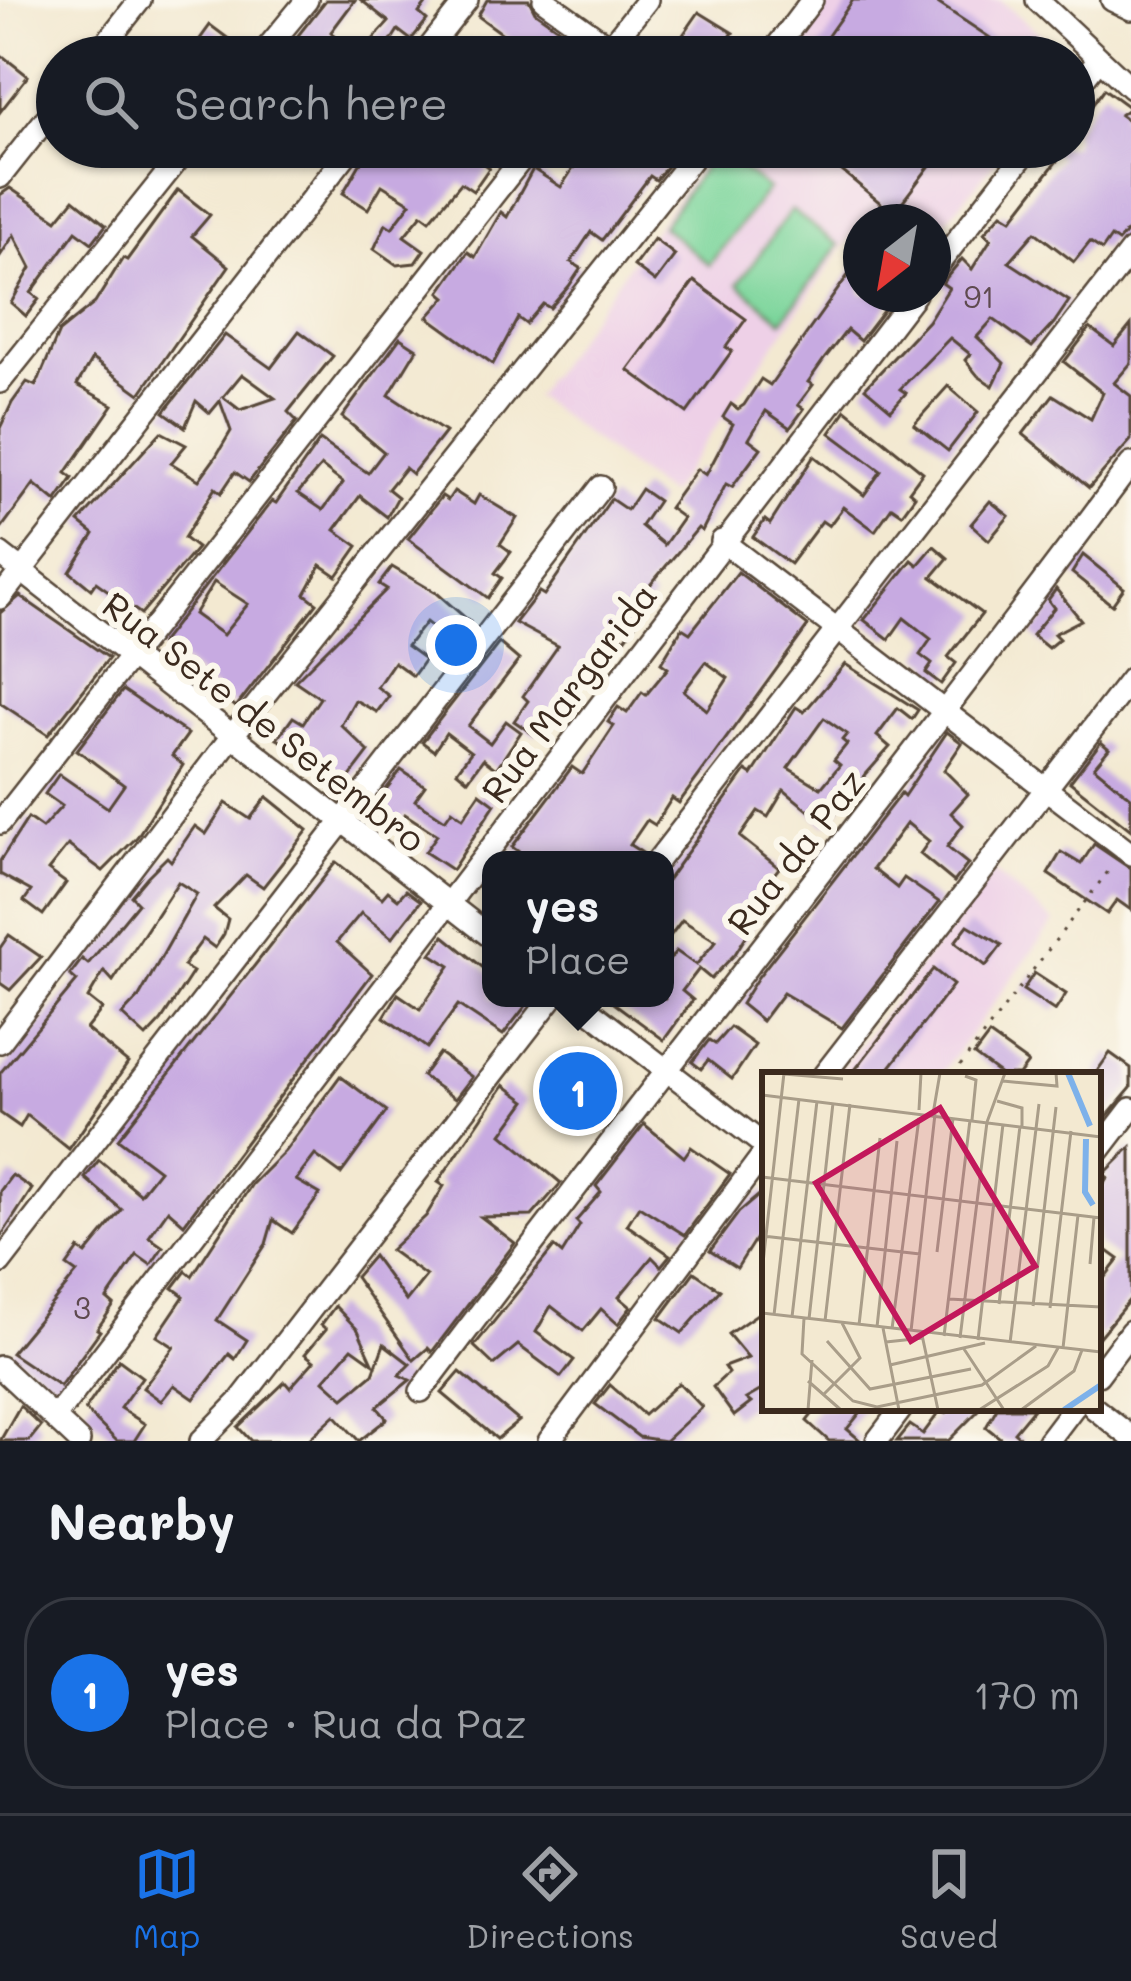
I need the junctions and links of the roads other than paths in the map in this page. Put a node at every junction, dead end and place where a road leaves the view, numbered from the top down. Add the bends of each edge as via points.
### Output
1 (140, 0) edge
2 (307, 0) edge
3 (467, 0) edge
4 (544, 0) edge
5 (647, 0) edge
6 (812, 0) edge
7 (1036, 0) edge
8 (1112, 0) edge
9 (1131, 9) edge
10 (112, 36) edge
11 (277, 36) edge
12 (439, 36) edge
13 (589, 36) edge
14 (624, 36) edge
15 (785, 36) edge
16 (1072, 36) edge
17 (1097, 61) joint
18 (1095, 64) edge
19 (1131, 88) edge
20 (36, 132) edge
21 (171, 168) edge
22 (336, 168) edge
23 (514, 168) edge
24 (683, 168) edge
25 (1014, 168) edge
26 (0, 177) edge
27 (951, 248) edge
28 (1131, 251) edge
29 (901, 312) edge
30 (0, 382) edge
31 (1131, 464) edge
32 (601, 487) dead end
33 (722, 541) junction
34 (0, 554) edge
35 (21, 570) junction
36 (0, 598) edge
37 (836, 628) junction
38 (129, 656) junction
39 (1131, 680) edge
40 (946, 713) junction
41 (232, 736) junction
42 (1047, 790) junction
43 (339, 822) junction
44 (0, 823) edge
45 (490, 851) edge
46 (665, 851) edge
47 (1128, 852) edge
48 (482, 862) edge
49 (449, 906) junction
50 (482, 930) edge
51 (545, 1007) edge
52 (585, 1007) edge
53 (0, 1042) edge
54 (664, 1069) junction
55 (826, 1072) edge
56 (1131, 1109) edge
57 (762, 1147) edge
58 (1101, 1148) edge
59 (762, 1153) edge
60 (0, 1263) edge
61 (1131, 1330) edge
62 (0, 1366) edge
63 (1101, 1371) edge
64 (422, 1391) dead end
65 (900, 1411) edge
66 (1071, 1411) edge
67 (1098, 1411) edge
68 (66, 1432) edge
69 (1131, 1437) edge
70 (201, 1441) edge
71 (549, 1441) edge
72 (877, 1441) edge
73 (1048, 1441) edge

1 - 10 street
2 - 11 street
3 - 12 street
4 - 13 street
5 - 14 street
6 - 15 street
7 - 16 street
8 - 9 street
17 - 18 street
17 - 19 street
20 - 26 street
21 - 30 street
22 - 35 street
23 - 38 street
24 - 41 street
25 - 27 street
28 - 37 street
29 - 33 street, Rua Margarida
31 - 40 street, Rua da Paz
32 - 43 street
33 - 37 street
33 - 45 street, Rua Margarida
34 - 35 street, Rua Sete de Setembro
35 - 36 street
35 - 38 street, Rua Sete de Setembro
37 - 40 street
37 - 46 street
38 - 41 street, Rua Sete de Setembro
38 - 44 street
39 - 42 street
40 - 42 street
40 - 54 street, Rua da Paz
41 - 43 street, Rua Sete de Setembro
41 - 53 street
42 - 47 street
42 - 55 street
43 - 49 street, Rua Sete de Setembro
43 - 60 street
48 - 49 street, Rua Margarida
49 - 50 street, Rua Sete de Setembro
49 - 68 street, Rua Margarida
51 - 70 street
52 - 54 street
54 - 57 street
54 - 64 street, Rua da Paz
56 - 58 street
59 - 71 street
61 - 63 street
62 - 68 street
65 - 72 street
66 - 73 street
67 - 69 street

